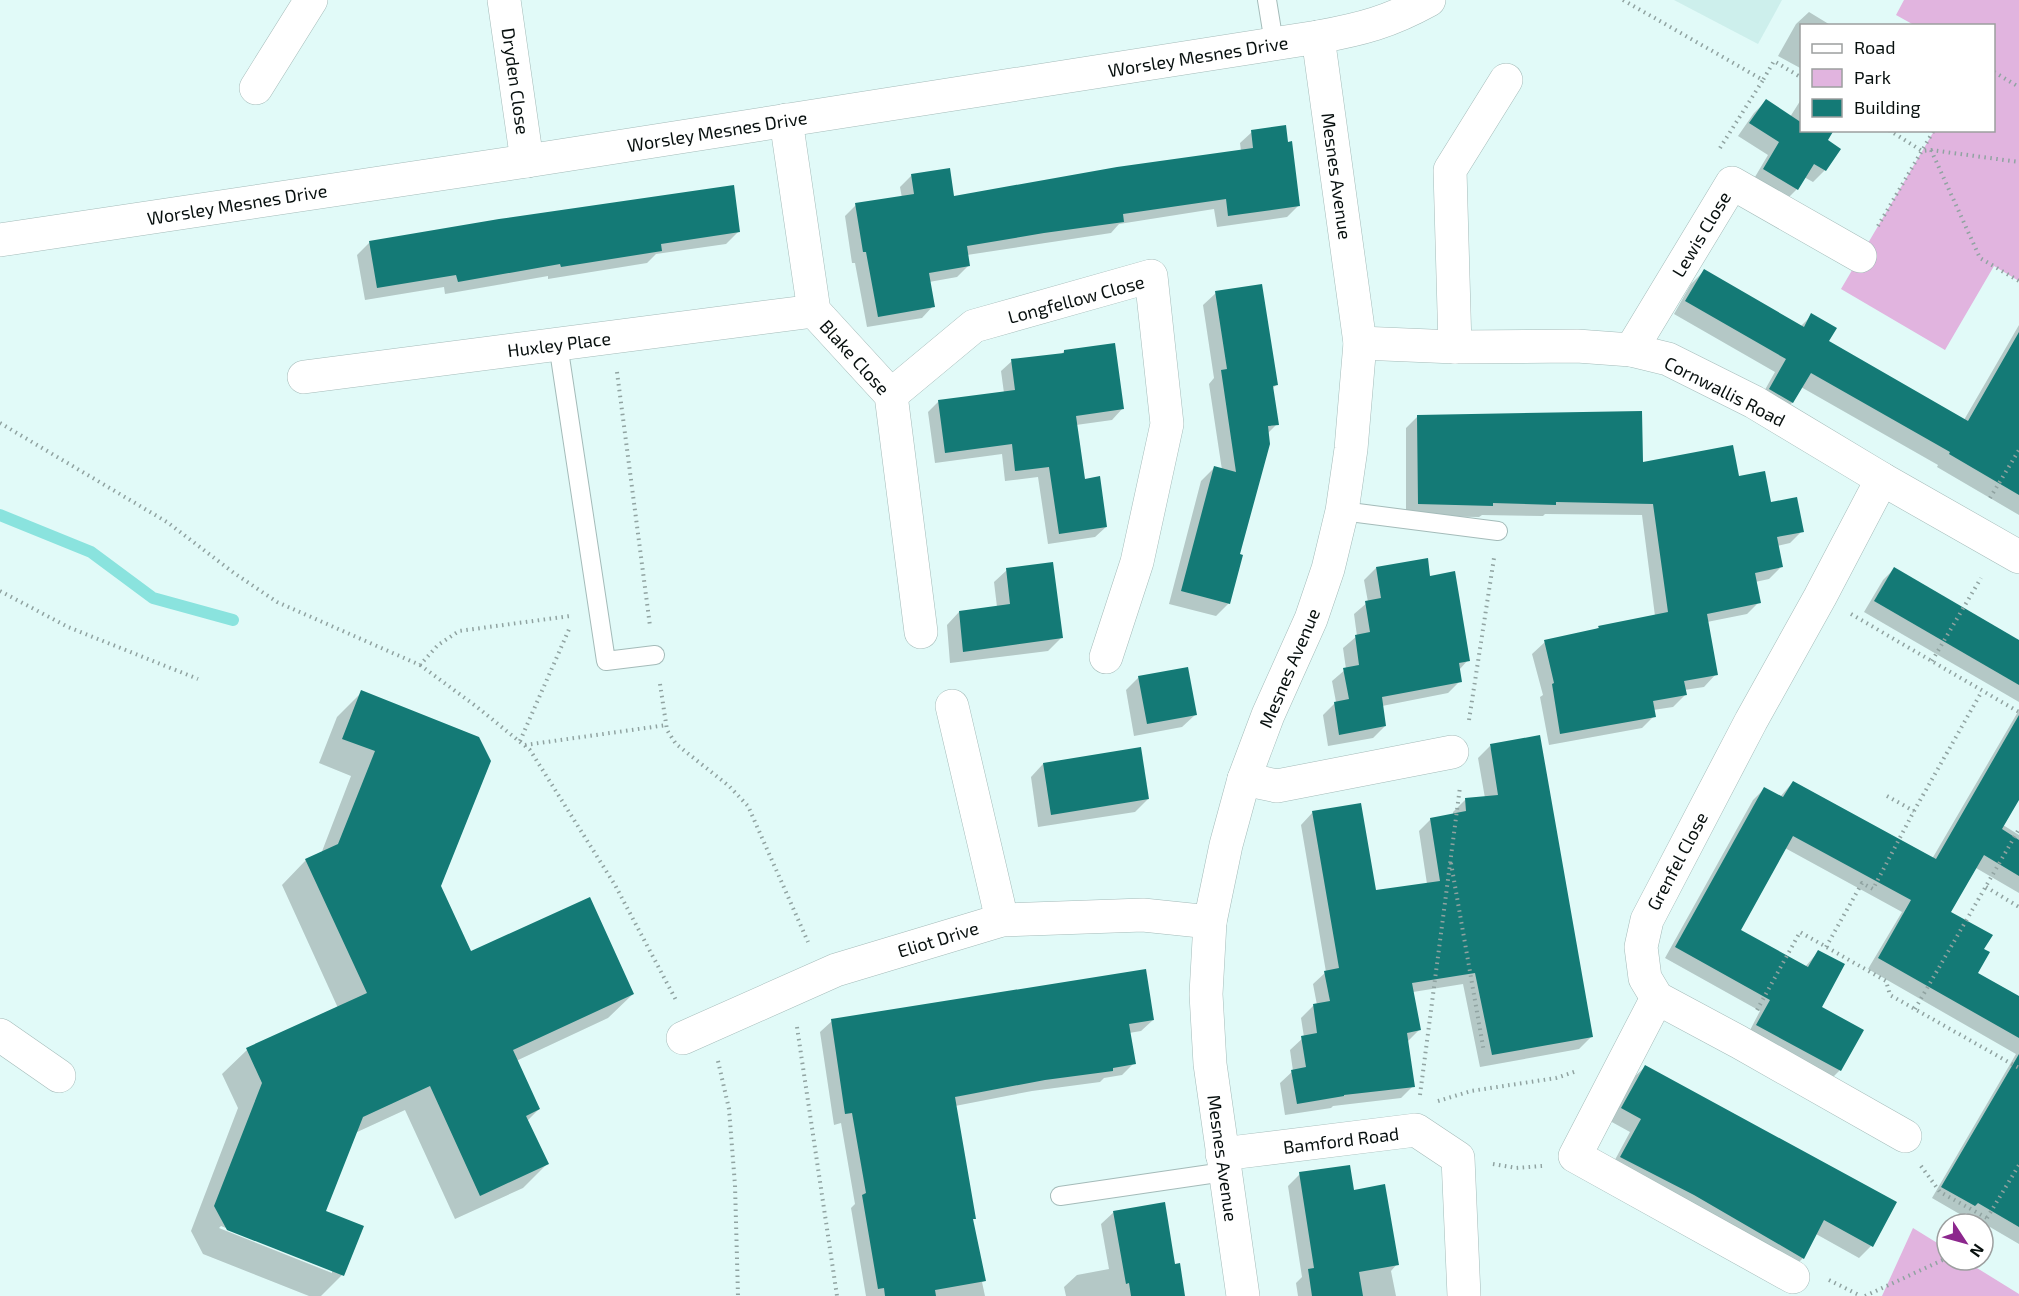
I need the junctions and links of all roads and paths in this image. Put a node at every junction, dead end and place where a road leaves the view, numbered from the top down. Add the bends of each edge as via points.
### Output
1 (311, 0) edge
2 (504, 0) edge
3 (1267, 0) edge
4 (1429, 0) edge
5 (1623, 0) edge
6 (1318, 38) junction
7 (1274, 43) junction
8 (1995, 73) edge
9 (1800, 77) edge
10 (1506, 80) dead end
11 (1763, 80) junction
12 (2019, 87) edge
13 (256, 88) dead end
14 (786, 120) junction
15 (1892, 132) edge
16 (1933, 132) edge
17 (1931, 150) junction
18 (1922, 151) junction
19 (527, 161) junction
20 (2019, 162) edge
21 (1732, 183) junction
22 (0, 240) edge
23 (1860, 256) joint
24 (2019, 281) edge
25 (814, 311) junction
26 (612, 337) junction
27 (558, 344) junction
28 (1360, 344) junction
29 (1455, 347) junction
30 (1631, 350) junction
31 (304, 377) dead end
32 (891, 395) junction
33 (0, 423) edge
34 (2019, 450) edge
35 (1882, 479) junction
36 (1342, 511) junction
37 (1971, 529) junction
38 (1498, 531) joint
39 (2010, 552) edge
40 (0, 591) edge
41 (1820, 597) junction
42 (921, 632) dead end
43 (655, 655) junction
44 (1106, 657) dead end
45 (1932, 661) junction
46 (420, 665) junction
47 (198, 680) dead end
48 (1982, 691) junction
49 (952, 706) dead end
50 (2019, 712) edge
51 (667, 724) junction
52 (1460, 740) joint
53 (520, 741) junction
54 (524, 745) junction
55 (1244, 779) junction
56 (1460, 784) dead end
57 (1887, 796) dead end
58 (1914, 811) junction
59 (2019, 829) edge
60 (1450, 860) junction
61 (1986, 887) junction
62 (2019, 907) edge
63 (1002, 920) junction
64 (1210, 922) junction
65 (1826, 946) junction
66 (823, 976) junction
67 (791, 990) junction
68 (1657, 999) junction
69 (1915, 1009) junction
70 (696, 1032) junction
71 (0, 1035) edge
72 (1740, 1042) junction
73 (1484, 1052) dead end
74 (1628, 1053) junction
75 (2019, 1068) edge
76 (59, 1076) dead end
77 (1417, 1119) junction
78 (1905, 1136) joint
79 (1575, 1156) junction
80 (1458, 1158) junction
81 (1223, 1163) junction
82 (2019, 1164) edge
83 (1060, 1196) dead end
84 (1976, 1212) edge
85 (1991, 1212) edge
86 (1935, 1264) edge
87 (1793, 1277) dead end
88 (738, 1296) edge
89 (837, 1296) edge
90 (1243, 1296) edge
91 (1464, 1296) edge
92 (1865, 1296) edge

1 - 13 street
2 - 19 street, Dryden Close
3 - 7 lane
4 - 6 street, Worsley Mesnes Drive via 1367,28
5 - 11 path
6 - 7 street, Worsley Mesnes Drive
6 - 28 street, Mesnes Avenue
7 - 14 street, Worsley Mesnes Drive
8 - 12 path
9 - 11 path via 1774,61
10 - 29 street via 1450,170
11 - 21 path via 1718,152
14 - 19 street, Worsley Mesnes Drive
14 - 25 street, Blake Close
15 - 18 path
16 - 18 path
17 - 18 path
17 - 20 path
17 - 24 path via 1980,258
18 - 23 path
19 - 22 street, Worsley Mesnes Drive
21 - 23 street, Lewis Close
21 - 30 street, Lewis Close
25 - 26 street, Huxley Place
25 - 32 street, Blake Close
26 - 27 street, Huxley Place
26 - 43 path
27 - 31 street, Huxley Place
27 - 43 lane via 606,662
28 - 29 street, Cornwallis Road
28 - 36 street, Mesnes Avenue
29 - 30 street, Cornwallis Road via 1577,346
30 - 35 street, Cornwallis Road via 1668,359 1744,396
32 - 42 street, Blake Close
32 - 44 street, Longfellow Close via 974,326 1151,276 1167,424 1137,562
33 - 46 path via 167,522 277,602
34 - 37 path
35 - 37 street, Cornwallis Road
35 - 41 street, Grenfel Close
36 - 38 lane
36 - 55 street, Mesnes Avenue via 1311,620
37 - 39 street, Cornwallis Road
38 - 52 path
39 - 45 path
40 - 47 path via 68,627
41 - 45 path
41 - 68 street, Grenfel Close via 1647,920 1642,957 1645,978
43 - 51 path
45 - 48 path
46 - 53 path
46 - 53 path via 438,645 459,631 576,615
48 - 50 path
48 - 58 path
49 - 63 street
51 - 54 path
51 - 66 path via 676,744 748,806
52 - 55 street via 1277,786
53 - 54 path
54 - 70 path via 615,885
55 - 64 street, Mesnes Avenue
56 - 60 path
57 - 58 path
58 - 65 path via 1873,889 1862,883
59 - 61 path
60 - 73 path
60 - 77 path
61 - 62 path
61 - 69 path
63 - 64 street, Eliot Drive via 1143,915
63 - 66 street, Eliot Drive
64 - 81 street, Mesnes Avenue via 1206,994 1210,1064
65 - 69 path via 1886,981 1890,995
65 - 72 path via 1800,932
66 - 67 street, Eliot Drive
67 - 70 street, Eliot Drive
67 - 89 path
68 - 72 street
68 - 74 street
69 - 75 path
70 - 88 path via 729,1109
71 - 76 street
72 - 78 street
74 - 77 path via 1556,1078 1471,1090
74 - 79 street
77 - 80 street, Bamford Road
77 - 81 street, Bamford Road
78 - 84 path via 1940,1192
79 - 80 path via 1547,1166 1516,1168
79 - 87 street
80 - 91 street
81 - 83 lane
81 - 90 street, Mesnes Avenue
82 - 85 path
86 - 92 path

